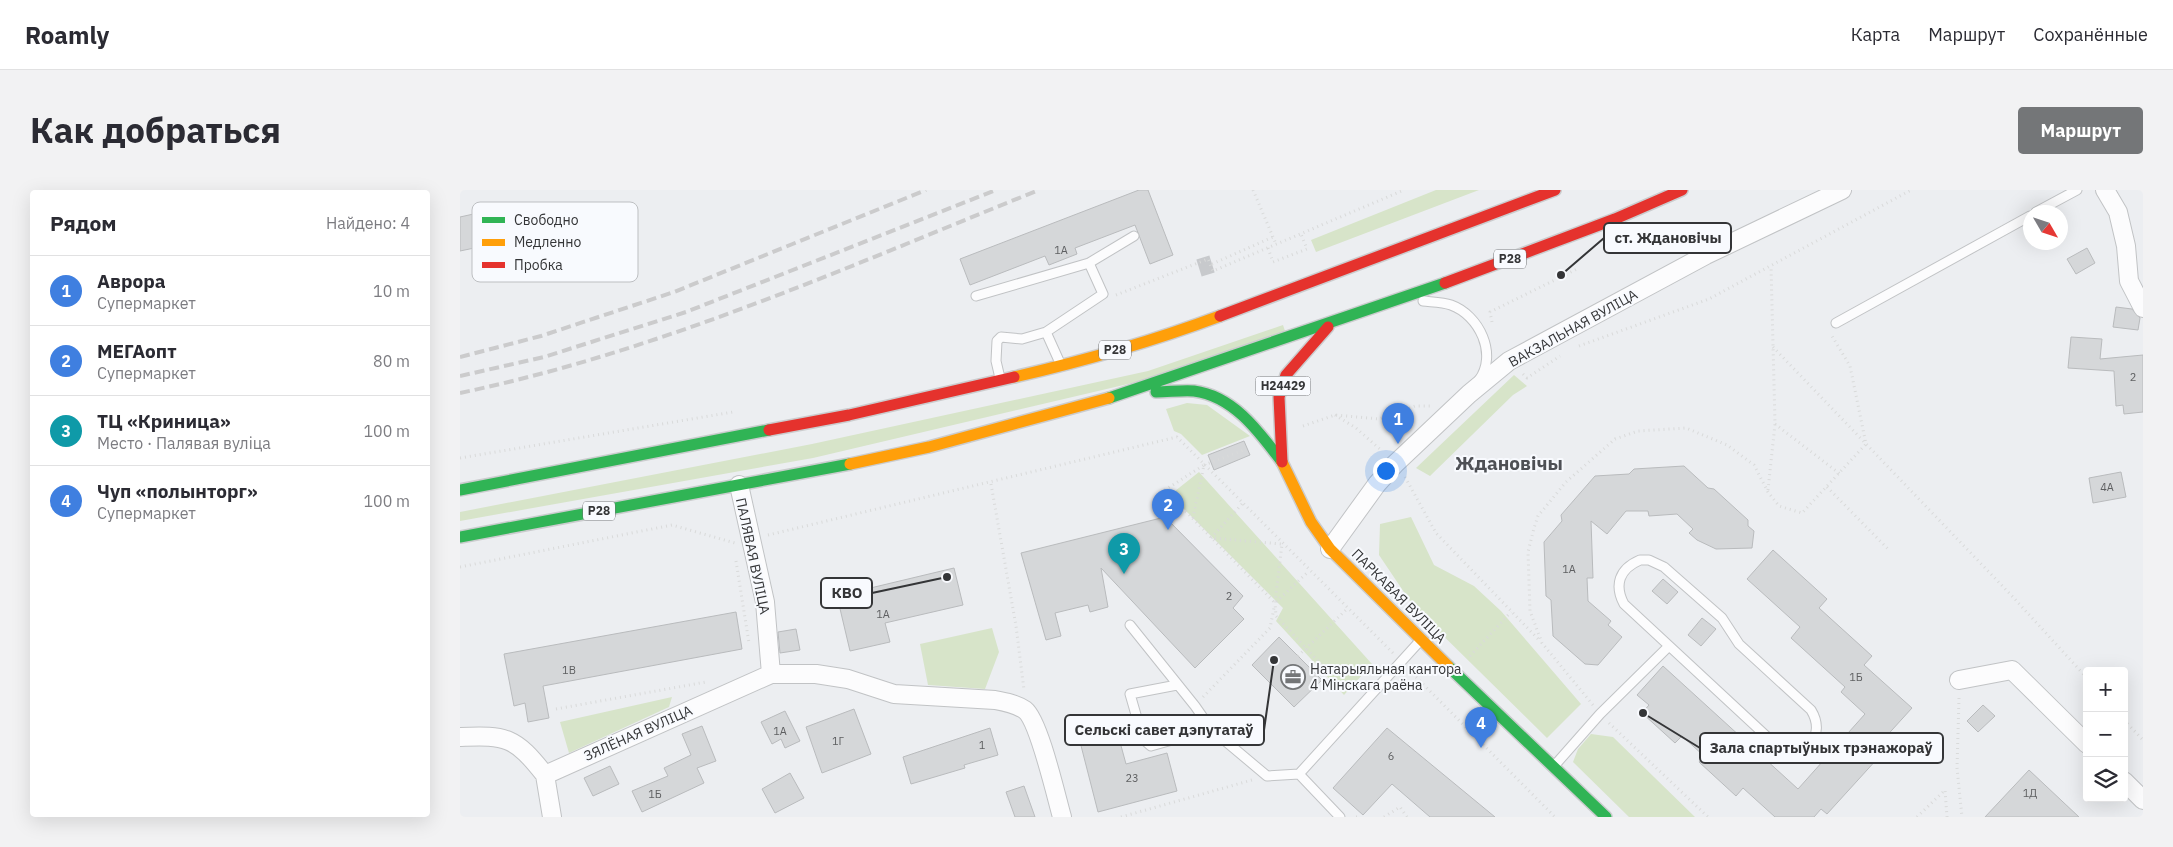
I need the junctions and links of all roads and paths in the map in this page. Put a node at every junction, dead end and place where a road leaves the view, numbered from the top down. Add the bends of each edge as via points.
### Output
1 (1253, 190) edge
2 (1404, 190) edge
3 (1555, 190) edge
4 (1682, 190) edge
5 (1842, 190) edge
6 (1912, 190) edge
7 (2077, 190) edge
8 (2105, 190) edge
9 (2049, 205) edge
10 (2023, 220) edge
11 (1301, 234) junction
12 (1134, 236) dead end
13 (1273, 237) junction
14 (1276, 244) junction
15 (1268, 248) junction
16 (1089, 263) junction
17 (1212, 264) tunnel mouth
18 (1771, 266) junction
19 (1578, 268) dead end
20 (976, 296) dead end
21 (1112, 298) dead end
22 (1406, 298) junction
23 (2143, 308) edge
24 (1836, 323) joint
25 (1329, 326) junction
26 (1493, 326) dead end
27 (1046, 332) junction
28 (1773, 347) junction
29 (1572, 348) dead end
30 (1565, 353) dead end
31 (1509, 361) junction
32 (1062, 366) junction
33 (1000, 380) junction
34 (1132, 392) junction
35 (1469, 394) junction
36 (735, 411) dead end
37 (1429, 412) dead end
38 (1335, 415) junction
39 (1775, 424) junction
40 (1300, 427) dead end
41 (1866, 444) junction
42 (1389, 447) dead end
43 (1247, 449) dead end
44 (460, 458) edge
45 (1282, 462) junction
46 (1204, 465) junction
47 (1408, 481) dead end
48 (739, 484) junction
49 (991, 484) junction
50 (1827, 487) dead end
51 (460, 490) edge
52 (1768, 492) dead end
53 (1242, 504) junction
54 (1192, 518) junction
55 (764, 536) dead end
56 (460, 537) edge
57 (1211, 538) junction
58 (1282, 544) junction
59 (1330, 549) junction
60 (1888, 549) dead end
61 (460, 567) edge
62 (1309, 571) junction
63 (1275, 603) junction
64 (1347, 609) junction
65 (1511, 612) junction
66 (1130, 625) dead end
67 (1420, 640) junction
68 (1542, 643) dead end
69 (749, 644) dead end
70 (1669, 646) junction
71 (1307, 648) junction
72 (1392, 652) junction
73 (1298, 656) dead end
74 (1386, 658) dead end
75 (1402, 662) junction
76 (1376, 669) dead end
77 (1454, 673) junction
78 (771, 674) junction
79 (2083, 674) edge
80 (1959, 680) joint
81 (707, 682) dead end
82 (1177, 685) junction
83 (1434, 694) junction
84 (1195, 706) junction
85 (556, 709) dead end
86 (1026, 711) junction
87 (2128, 724) edge
88 (1210, 729) junction
89 (460, 737) edge
90 (2083, 740) edge
91 (2143, 740) edge
92 (1554, 766) junction
93 (1299, 774) junction
94 (544, 775) junction
95 (1267, 776) junction
96 (2128, 785) edge
97 (2143, 800) edge
98 (552, 817) edge
99 (1062, 817) edge
100 (1120, 817) edge
101 (1340, 817) edge
102 (1384, 817) edge
103 (1407, 817) edge
104 (1555, 817) edge
105 (1606, 817) edge
106 (1917, 817) edge
107 (1948, 817) edge
108 (1962, 817) edge

1 - 13 path
2 - 11 path
3 - 32 main road, Р28 via 1186,329
4 - 22 main road, Р28 via 1615,219
5 - 31 street, ВАКЗАЛЬНАЯ ВУЛІЦА via 1706,255
6 - 18 path
7 - 9 lane
8 - 23 street via 2118,212 2126,246 2129,281
10 - 24 lane
11 - 14 path
11 - 15 path via 1308,249 1273,262
12 - 16 lane
13 - 14 path
13 - 17 path
14 - 15 path
15 - 21 path via 1213,272 1208,259 1120,292
16 - 20 lane
16 - 27 lane via 1103,294
18 - 28 path
18 - 29 path via 1709,300
19 - 26 path via 1490,312
22 - 25 main road, Р28
22 - 35 lane via 1451,305 1477,325 1483,336 1487,364
24 - 41 path via 1828,328 1850,366
25 - 34 main road, Р28
25 - 45 main road, Н24429 via 1286,375 1279,397
27 - 32 lane
27 - 33 lane via 1022,339 1001,337 997,341 996,361
28 - 39 path
28 - 41 path
30 - 31 path via 1527,378
31 - 35 street, ВАКЗАЛЬНАЯ ВУЛІЦА
32 - 33 main road, Р28
33 - 51 main road, Р28 via 849,415
34 - 45 main road, Н24429 via 1199,392 1218,400 1241,413 1256,427
34 - 48 main road, Р28 via 929,447
35 - 59 street, ВАКЗАЛЬНАЯ ВУЛІЦА via 1378,484
36 - 44 path
37 - 38 path via 1437,406 1415,406 1379,419
38 - 40 path
38 - 42 path via 1384,452
39 - 41 path via 1840,474
39 - 52 path
41 - 79 path
43 - 46 path
45 - 59 main road, ПАРКАВАЯ ВУЛІЦА / Н24429 via 1311,522
46 - 49 path via 1177,437
46 - 53 path
46 - 54 path
46 - 54 path via 1165,490
47 - 65 path via 1436,533
48 - 56 main road, Р28
48 - 78 street, ПАЛЯВАЯ ВУЛІЦА via 765,602
49 - 55 path
49 - 86 path via 1016,626
50 - 60 path
53 - 57 path
53 - 58 path
54 - 57 path
57 - 58 path
57 - 63 path
58 - 62 path
58 - 63 path
59 - 67 main road, ПАРКАВАЯ ВУЛІЦА / Н24429
61 - 69 path via 672,526 734,543
62 - 63 path
62 - 64 path
63 - 71 path via 1276,616
63 - 84 path via 1270,628
64 - 71 path
64 - 72 path
65 - 68 path
65 - 77 path
66 - 82 lane
67 - 75 lane
67 - 77 main road, ПАРКАВАЯ ВУЛІЦА / Н24429
70 - 70 lane via 1778,746 1795,751 1810,743 1817,727 1811,710 1739,644 1722,618 1671,573 1658,563 1640,560 1624,570 1618,586 1619,595 1624,604
70 - 92 lane via 1600,714
71 - 73 path
71 - 76 path via 1330,674 1370,674
72 - 74 path
72 - 75 path
75 - 83 path
75 - 93 lane
77 - 83 path
77 - 92 main road, ПАРКАВАЯ ВУЛІЦА / Н24429
78 - 86 street via 816,674 848,679 894,694 995,700 1011,703
78 - 94 street, ЗЯЛЁНАЯ ВУЛІЦА
80 - 90 street via 2012,670
80 - 108 path via 1957,768
81 - 85 path
82 - 84 lane
82 - 88 lane via 1130,694 1143,740 1151,746
83 - 104 path
84 - 88 lane
86 - 99 street via 1035,726
87 - 91 path
88 - 95 lane
89 - 94 street via 494,735 512,742 528,754
92 - 105 main road, ПАРКАВАЯ ВУЛІЦА / Н24429
93 - 95 lane
93 - 101 lane
94 - 98 street
95 - 100 path
96 - 97 street
102 - 103 path via 1400,807
106 - 107 path via 1945,790

